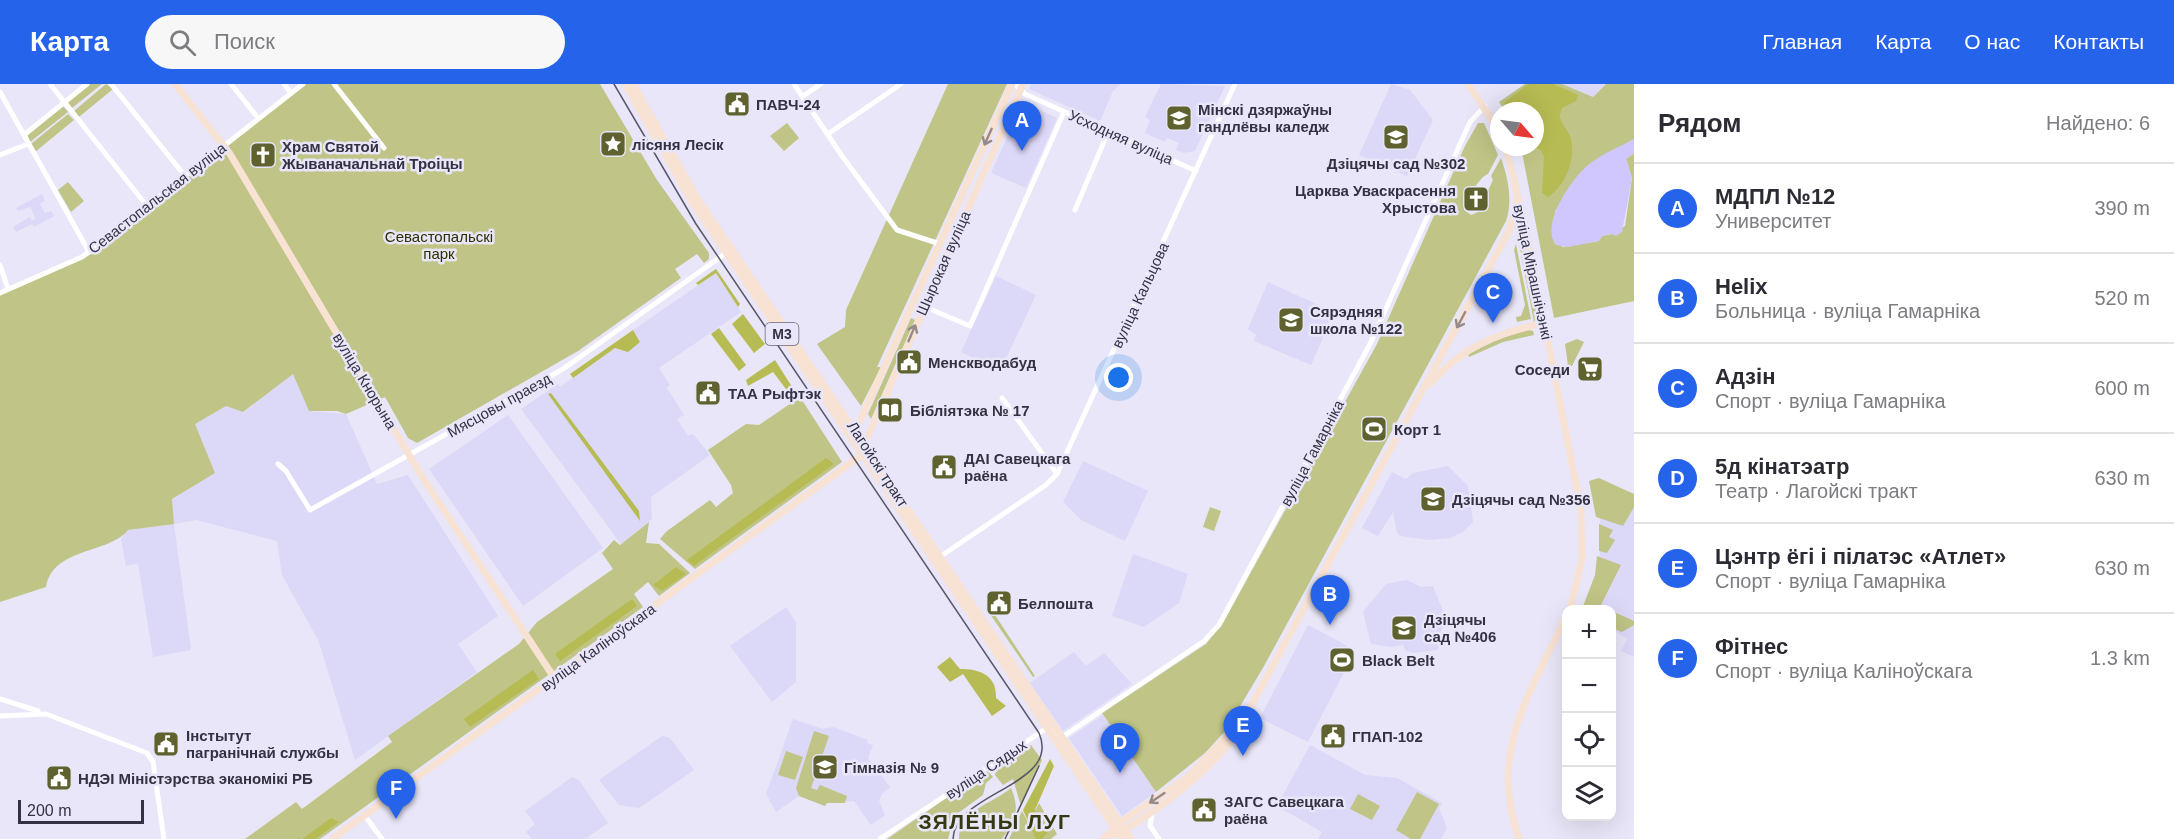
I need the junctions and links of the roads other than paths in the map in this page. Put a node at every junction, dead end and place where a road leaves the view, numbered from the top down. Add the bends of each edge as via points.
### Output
1 (50, 84) edge
2 (87, 84) edge
3 (111, 84) edge
4 (175, 84) edge
5 (231, 84) edge
6 (284, 84) edge
7 (303, 84) edge
8 (334, 84) edge
9 (625, 84) edge
10 (633, 84) edge
11 (794, 84) edge
12 (821, 84) edge
13 (901, 84) edge
14 (1235, 84) edge
15 (1468, 84) edge
16 (1018, 85) edge
17 (0, 92) edge
18 (291, 93) junction
19 (803, 96) junction
20 (65, 102) junction
21 (1485, 106) junction
22 (1065, 112) junction
23 (1490, 115) edge
24 (258, 118) junction
25 (1108, 132) junction
26 (828, 134) junction
27 (24, 135) junction
28 (28, 144) junction
29 (223, 146) junction
30 (384, 148) dead end
31 (0, 155) edge
32 (1508, 156) edge
33 (1196, 171) junction
34 (185, 176) junction
35 (1517, 190) junction
36 (147, 206) junction
37 (1075, 210) dead end
38 (1509, 231) junction
39 (1527, 235) junction
40 (940, 244) junction
41 (729, 251) junction
42 (89, 252) junction
43 (0, 265) edge
44 (8, 289) junction
45 (0, 292) edge
46 (923, 306) junction
47 (909, 310) junction
48 (920, 315) junction
49 (1544, 323) junction
50 (1002, 398) dead end
51 (1419, 398) junction
52 (855, 426) junction
53 (852, 438) junction
54 (865, 443) junction
55 (863, 454) junction
56 (409, 455) junction
57 (278, 464) dead end
58 (1058, 474) junction
59 (938, 558) junction
60 (1571, 605) edge
61 (1562, 626) edge
62 (984, 628) junction
63 (555, 679) junction
64 (0, 699) edge
65 (18, 705) junction
66 (46, 714) junction
67 (18, 715) junction
68 (0, 716) edge
69 (1047, 728) junction
70 (1062, 737) junction
71 (1058, 744) junction
72 (1176, 790) junction
73 (1152, 812) junction
74 (365, 816) junction
75 (1138, 821) junction
76 (1152, 829) junction
77 (1120, 831) edge
78 (1106, 838) edge
79 (164, 839) edge
80 (333, 839) edge
81 (382, 839) edge
82 (880, 839) edge
83 (1131, 839) edge
84 (1159, 839) edge
85 (1519, 839) edge

1 - 20 street
2 - 20 street
3 - 34 street
4 - 29 main road, вуліца Кнорына
5 - 24 street
6 - 18 street
7 - 18 street, Севастопальская вуліца
8 - 30 street
9 - 41 main road, Лагойскі тракт / М3 via 692,202
10 - 41 main road, Лагойскі тракт / М3
11 - 19 street
12 - 19 street
13 - 26 street
14 - 33 street, вуліца Кальцова
15 - 21 main road
16 - 22 street, Усходняя вуліца
16 -> 40 main road, Шырокая вуліца
16 - 46 main road, Шырокая вуліца
17 - 27 street
18 - 24 street, Севастопальская вуліца
19 - 26 street
20 - 27 street
20 - 36 street
21 - 23 main road
21 - 70 street, вуліца Гамарніка via 1470,122 1370,344 1220,625 1204,641
22 - 25 street, Усходняя вуліца
22 - 46 street via 970,326
24 - 29 street, Севастопальская вуліца
25 - 33 street, Усходняя вуліца
25 - 37 street
26 - 40 street via 897,230
27 - 28 street
28 - 31 street
28 - 42 street
29 - 34 street, Севастопальская вуліца
29 - 56 main road, вуліца Кнорына
32 - 35 main road, вуліца Мірашнічэнкі
33 - 58 street, вуліца Кальцова
34 - 36 street, Севастопальская вуліца
35 - 38 main road
35 - 39 main road, вуліца Мірашнічэнкі
36 - 42 street, Севастопальская вуліца
38 - 39 main road via 1519,226
38 -> 51 main road
39 - 49 main road, вуліца Мірашнічэнкі
40 - 47 main road, Шырокая вуліца
41 - 52 main road, Лагойскі тракт / М3
41 - 53 main road, Лагойскі тракт / М3
41 - 56 street, Мясцовы праезд via 575,361
42 - 44 street, Севастопальская вуліца
43 - 44 street
44 - 45 street, Севастопальская вуліца
46 - 48 main road, Шырокая вуліца
47 - 48 main road
47 - 52 main road, Шырокая вуліца
54 -> 48 main road, Шырокая вуліца
49 - 51 main road via 1478,344 1448,364
49 - 60 main road, вуліца Мірашнічэнкі via 1582,526 1580,573
50 - 58 street
51 - 72 main road via 1248,713
52 - 53 main road, Шырокая вуліца
52 - 54 main road, Лагойскі тракт / М3
53 - 55 main road, Лагойскі тракт / М3
54 - 55 main road, Шырокая вуліца
54 - 59 main road, Лагойскі тракт / М3
55 - 59 main road, Лагойскі тракт / М3
55 - 63 main road, вуліца Каліноўскага
56 - 57 street, Мясцовы праезд via 310,510
56 - 63 main road, вуліца Кнорына
58 - 59 street, вуліца Кальцова
59 - 62 main road, Лагойскі тракт / М3
61 - 85 main road via 1511,740 1507,791
62 - 69 main road, Лагойскі тракт / М3
62 - 70 main road, Лагойскі тракт / М3
63 - 74 main road, вуліца Каліноўскага
64 - 65 street
65 - 66 street
65 - 67 street
66 - 67 street
66 - 79 street via 148,754 153,762
67 - 68 street
69 - 70 street
69 - 71 main road, Лагойскі тракт / М3
69 - 82 street, вуліца Сядых
70 - 71 street
70 - 77 main road, Лагойскі тракт / М3
71 - 77 main road, Лагойскі тракт / М3
72 - 73 main road
72 -> 77 main road
73 - 75 main road
73 - 76 street
74 - 80 main road, вуліца Каліноўскага
74 - 81 street
75 - 76 street
75 - 77 main road
76 - 84 street
77 - 78 main road
77 - 83 main road, Лагойскі тракт / М3

